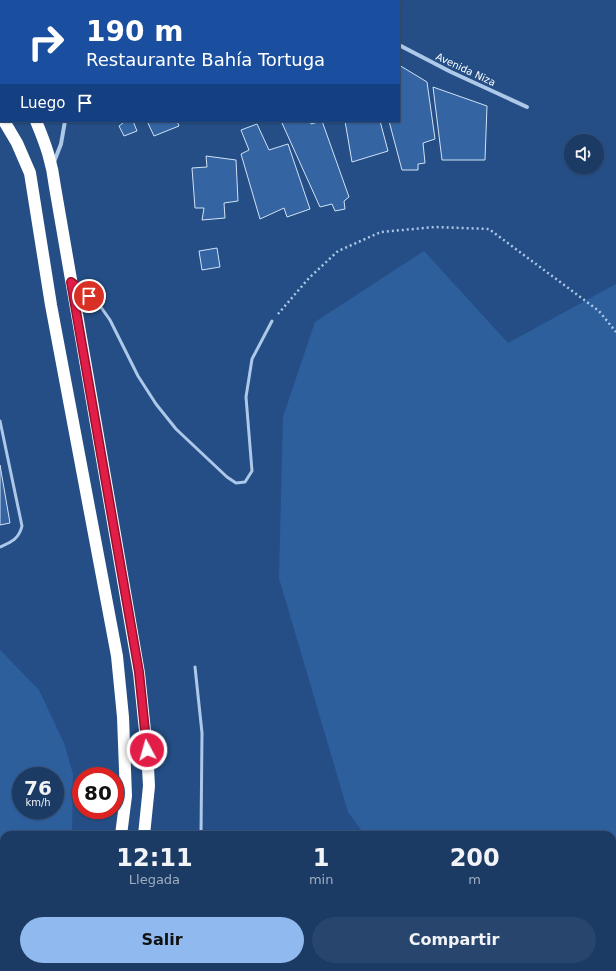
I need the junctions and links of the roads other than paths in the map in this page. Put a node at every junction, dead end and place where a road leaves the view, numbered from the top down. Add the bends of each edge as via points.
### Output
1 (400, 46) edge
2 (527, 107) dead end
3 (5, 122) edge
4 (36, 122) edge
5 (65, 122) edge
6 (52, 166) junction
7 (71, 282) junction
8 (272, 321) road end
9 (0, 421) edge
10 (0, 547) edge
11 (194, 667) dead end
12 (149, 786) junction
13 (122, 831) edge
14 (144, 831) edge
15 (149, 831) edge
16 (201, 831) edge

1 - 2 street, Avenida Niza
3 - 13 highway via 30,173 51,305 117,656 123,717 126,796
4 - 6 highway
5 - 6 street via 61,144
6 - 7 highway
7 - 8 lane via 98,303 110,320 138,376 176,429 236,483 245,482 252,471 246,397 252,359
7 - 12 highway via 139,672
9 - 10 lane via 22,526 20,534 15,539
11 - 16 lane via 202,734
12 - 14 highway
12 - 15 highway

